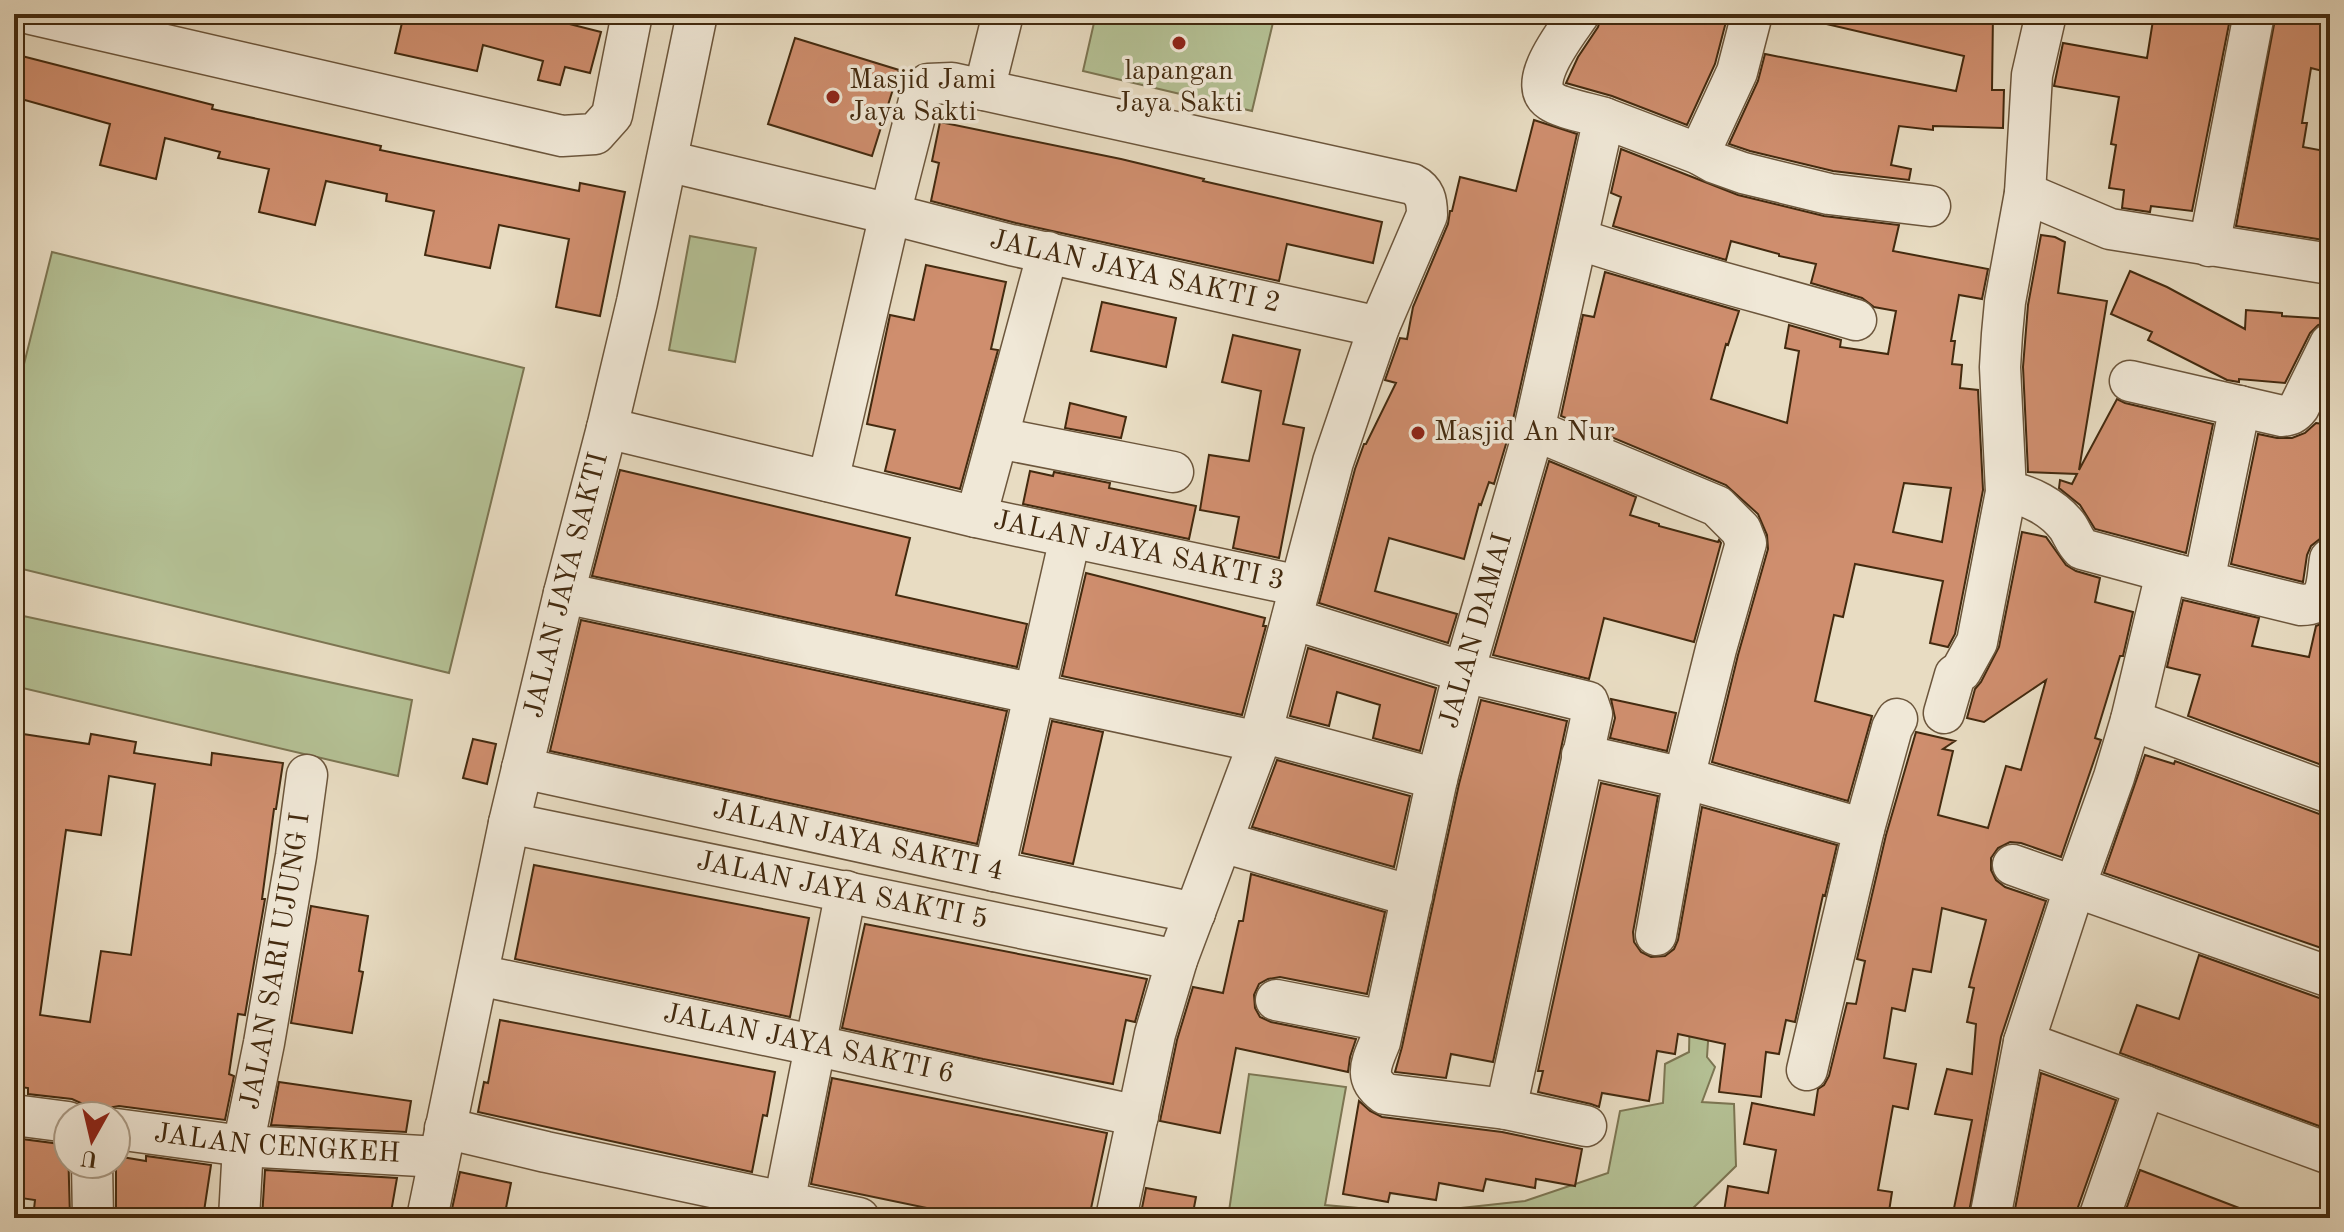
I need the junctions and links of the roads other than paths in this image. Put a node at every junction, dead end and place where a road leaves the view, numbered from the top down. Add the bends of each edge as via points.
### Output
1 (31, 14) edge
2 (632, 14) edge
3 (697, 14) edge
4 (1003, 14) edge
5 (1579, 14) edge
6 (1752, 14) edge
7 (2046, 14) edge
8 (2254, 14) edge
9 (161, 28) edge
10 (984, 90) junction
11 (1604, 118) junction
12 (1699, 154) junction
13 (667, 161) junction
14 (2025, 193) junction
15 (1930, 206) dead end
16 (890, 214) junction
17 (1578, 239) junction
18 (2209, 246) junction
19 (1048, 252) junction
20 (2330, 264) edge
21 (1856, 320) dead end
22 (1379, 327) junction
23 (2326, 361) edge
24 (2130, 381) dead end
25 (2240, 406) junction
26 (607, 428) junction
27 (1534, 430) junction
28 (998, 438) junction
29 (1173, 472) dead end
30 (828, 481) junction
31 (2006, 492) junction
32 (976, 517) junction
33 (1070, 538) junction
34 (2330, 559) edge
35 (2181, 582) junction
36 (564, 593) junction
37 (1296, 603) junction
38 (1464, 672) junction
39 (1035, 696) junction
40 (1944, 713) dead end
41 (1897, 719) dead end
42 (2131, 720) junction
43 (1260, 737) junction
44 (1582, 755) junction
45 (522, 768) junction
46 (307, 775) dead end
47 (1684, 778) junction
48 (1437, 779) junction
49 (2330, 793) edge
50 (509, 823) junction
51 (1864, 829) junction
52 (1222, 842) junction
53 (2013, 865) dead end
54 (994, 871) junction
55 (2075, 886) junction
56 (846, 891) junction
57 (1412, 896) junction
58 (1195, 913) junction
59 (1656, 935) dead end
60 (1177, 960) junction
61 (478, 975) junction
62 (2330, 977) edge
63 (1276, 1000) dead end
64 (1384, 1021) junction
65 (2024, 1042) junction
66 (813, 1045) junction
67 (1807, 1070) dead end
68 (2145, 1086) junction
69 (1506, 1109) junction
70 (14, 1115) edge
71 (1138, 1116) junction
72 (52, 1120) edge
73 (1586, 1126) dead end
74 (132, 1131) edge
75 (442, 1142) junction
76 (243, 1146) junction
77 (2330, 1154) edge
78 (92, 1180) edge
79 (782, 1210) edge
80 (2003, 1214) edge
81 (93, 1218) edge
82 (239, 1218) edge
83 (427, 1218) edge
84 (859, 1218) edge
85 (1116, 1218) edge
86 (2099, 1218) edge

1 - 9 street
2 - 9 street via 612,115 595,134 562,136
3 - 13 street, JALAN JAYA SAKTI
4 - 10 street
5 - 11 street via 1545,69 1544,93 1550,101
6 - 12 street via 1737,72
7 - 14 street via 2032,75
8 - 18 street
10 - 16 street via 928,84 921,93
10 - 22 street via 1412,184 1422,190 1427,215
11 - 12 street
11 - 17 street, JALAN DAMAI
12 - 15 street via 1743,173 1829,194
13 - 16 street, JALAN JAYA SAKTI 2
13 - 26 street, JALAN JAYA SAKTI
14 - 18 street via 2110,229
14 - 31 street via 2002,334
16 - 19 street, JALAN JAYA SAKTI 2
16 - 30 street
17 - 21 street
17 - 27 street, JALAN DAMAI
18 - 20 street
19 - 22 street, JALAN JAYA SAKTI 2
19 - 28 street, JALAN JAYA SAKTI 3
22 - 37 street via 1333,462
23 - 25 street via 2295,413 2282,416
24 - 25 street
25 - 35 street
26 - 30 street, JALAN JAYA SAKTI 3
26 - 36 street, JALAN JAYA SAKTI
27 - 38 street, JALAN DAMAI
27 - 47 street via 1717,506 1741,530 1746,543
28 - 29 street
28 - 32 street, JALAN JAYA SAKTI 3
30 - 32 street, JALAN JAYA SAKTI 3
31 - 35 street via 2024,495 2054,513 2082,549
31 - 40 street via 1977,642 1955,675
32 - 33 street, JALAN JAYA SAKTI 3
33 - 37 street, JALAN JAYA SAKTI 3
33 - 39 street
34 - 35 street via 2324,594 2312,605
35 - 42 street
36 - 39 street
36 - 45 street, JALAN JAYA SAKTI
37 - 38 street, JALAN JAYA SAKTI 3
37 - 43 street
38 - 44 street, JALAN JAYA SAKTI 3 via 1588,702 1592,714
38 - 48 street, JALAN DAMAI
39 - 43 street
39 - 54 street
41 - 51 street
42 - 49 street
42 - 55 street
43 - 48 street
43 - 52 street
44 - 47 street
44 - 69 street
45 - 50 street, JALAN JAYA SAKTI
45 - 54 street, JALAN JAYA SAKTI 4
46 - 76 street, JALAN SARI UJUNG I
47 - 51 street
47 - 59 street
48 - 57 street, JALAN DAMAI
50 - 56 street, JALAN JAYA SAKTI 5
50 - 61 street, JALAN JAYA SAKTI
51 - 67 street
52 - 57 street
52 - 58 street
53 - 55 street
54 - 58 street, JALAN JAYA SAKTI 4
55 - 62 street
55 - 65 street
56 - 60 street, JALAN JAYA SAKTI 5
56 - 66 street
57 - 64 street, JALAN DAMAI
58 - 60 street
60 - 71 street
61 - 66 street, JALAN JAYA SAKTI 6
61 - 75 street, JALAN JAYA SAKTI
63 - 64 street
64 - 69 street, JALAN DAMAI via 1371,1064 1375,1087 1385,1094
65 - 68 street
65 - 80 street
66 - 71 street, JALAN JAYA SAKTI 6
66 - 79 street
68 - 77 street
68 - 86 street
69 - 73 street, JALAN DAMAI
70 - 72 street
71 - 85 street
74 - 76 street, JALAN CENGKEH
75 - 76 street, JALAN CENGKEH
75 - 79 street, JALAN CENGKEH via 592,1162
75 - 83 street, JALAN JAYA SAKTI
76 - 82 street, JALAN SARI UJUNG I
78 - 81 street
79 - 84 street, JALAN CENGKEH

